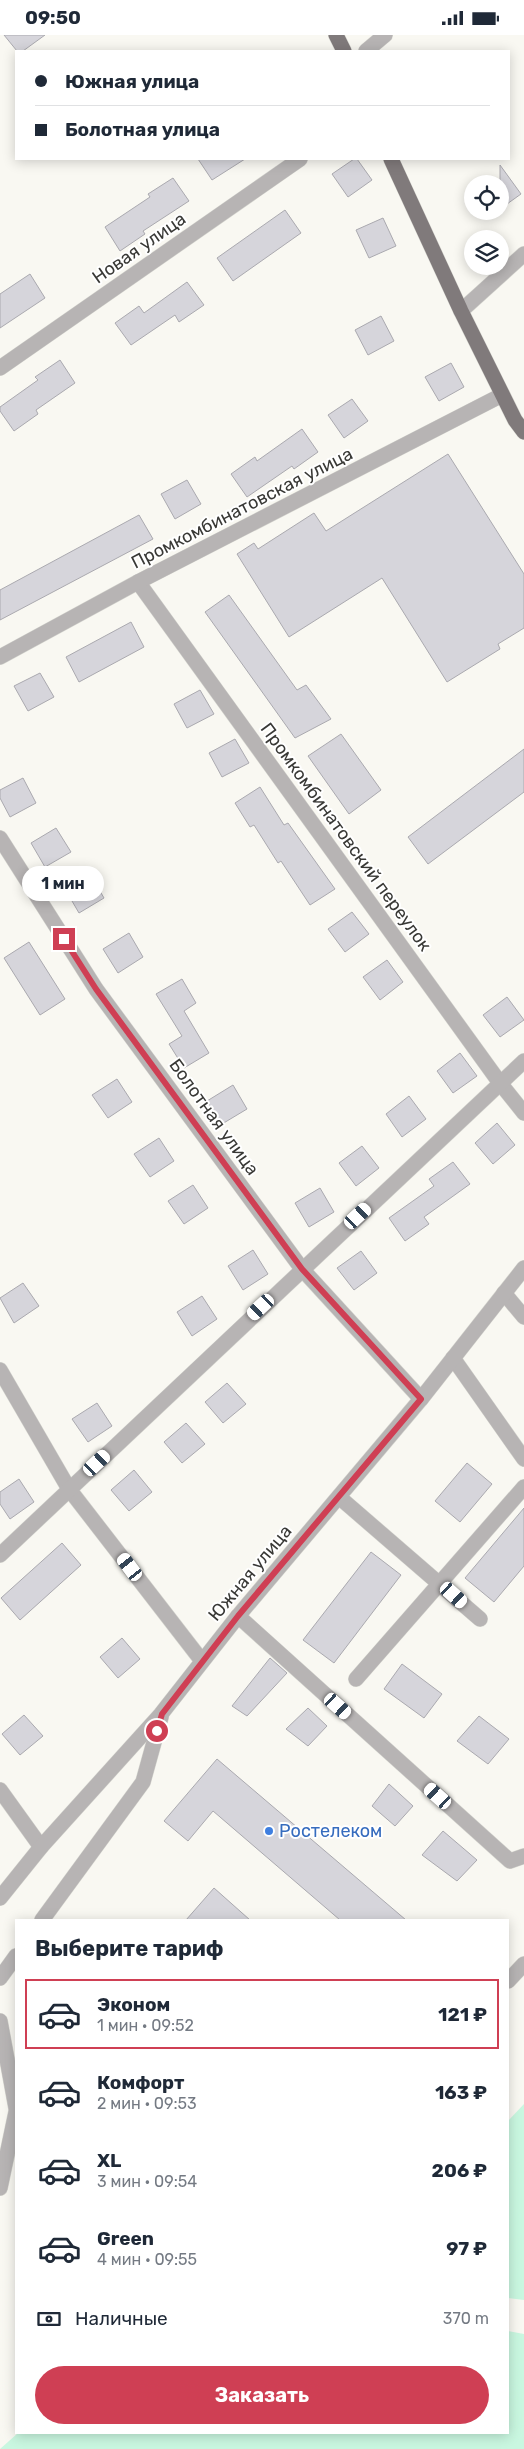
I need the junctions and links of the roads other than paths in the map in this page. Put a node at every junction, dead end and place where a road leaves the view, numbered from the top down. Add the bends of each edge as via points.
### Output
1 (336, 35) edge
2 (385, 35) edge
3 (344, 50) edge
4 (367, 50) edge
5 (299, 160) edge
6 (391, 160) edge
7 (524, 254) edge
8 (461, 311) junction
9 (0, 368) edge
10 (502, 395) junction
11 (524, 432) edge
12 (138, 582) junction
13 (0, 657) edge
14 (0, 838) edge
15 (524, 1061) edge
16 (500, 1083) junction
17 (524, 1113) edge
18 (524, 1268) edge
19 (302, 1269) junction
20 (504, 1293) junction
21 (524, 1317) edge
22 (452, 1358) junction
23 (0, 1370) edge
24 (421, 1399) junction
25 (524, 1459) edge
26 (524, 1487) edge
27 (70, 1489) junction
28 (340, 1497) junction
29 (0, 1555) edge
30 (440, 1583) junction
31 (238, 1616) junction
32 (480, 1619) dead end
33 (202, 1661) junction
34 (356, 1679) dead end
35 (162, 1714) junction
36 (0, 1790) edge
37 (41, 1847) junction
38 (524, 1856) edge
39 (0, 1898) edge
40 (43, 1919) edge
41 (15, 1957) edge
42 (524, 1964) edge
43 (0, 1978) edge
44 (509, 1980) edge
45 (0, 2021) edge
46 (15, 2104) edge
47 (15, 2115) edge
48 (0, 2188) edge

1 - 3 main road
2 - 4 street
5 - 9 street, Новая улица
6 - 8 main road
7 - 8 street
8 - 10 main road
10 - 11 main road
10 - 12 street, Промкомбинатовская улица
12 - 13 street, Промкомбинатовская улица
12 - 16 street, Промкомбинатовский переулок
14 - 19 street, Болотная улица via 96,989
15 - 16 street
16 - 17 street, Промкомбинатовский переулок
16 - 19 street
18 - 20 street, Южная улица
19 - 24 street, Болотная улица
19 - 27 street
20 - 21 street
20 - 22 street, Южная улица
22 - 24 street, Южная улица
22 - 25 street
23 - 27 street
24 - 28 street, Южная улица
26 - 30 street
27 - 29 street
27 - 33 street
28 - 30 street
28 - 31 street, Южная улица
30 - 32 street
30 - 34 street
31 - 33 street, Южная улица
31 - 38 street via 510,1861
33 - 35 street, Южная улица
35 - 37 street, Южная улица
35 - 40 street via 143,1783
36 - 37 street
37 - 39 street, Южная улица
41 - 43 street
42 - 44 street
45 - 46 street
47 - 48 street

